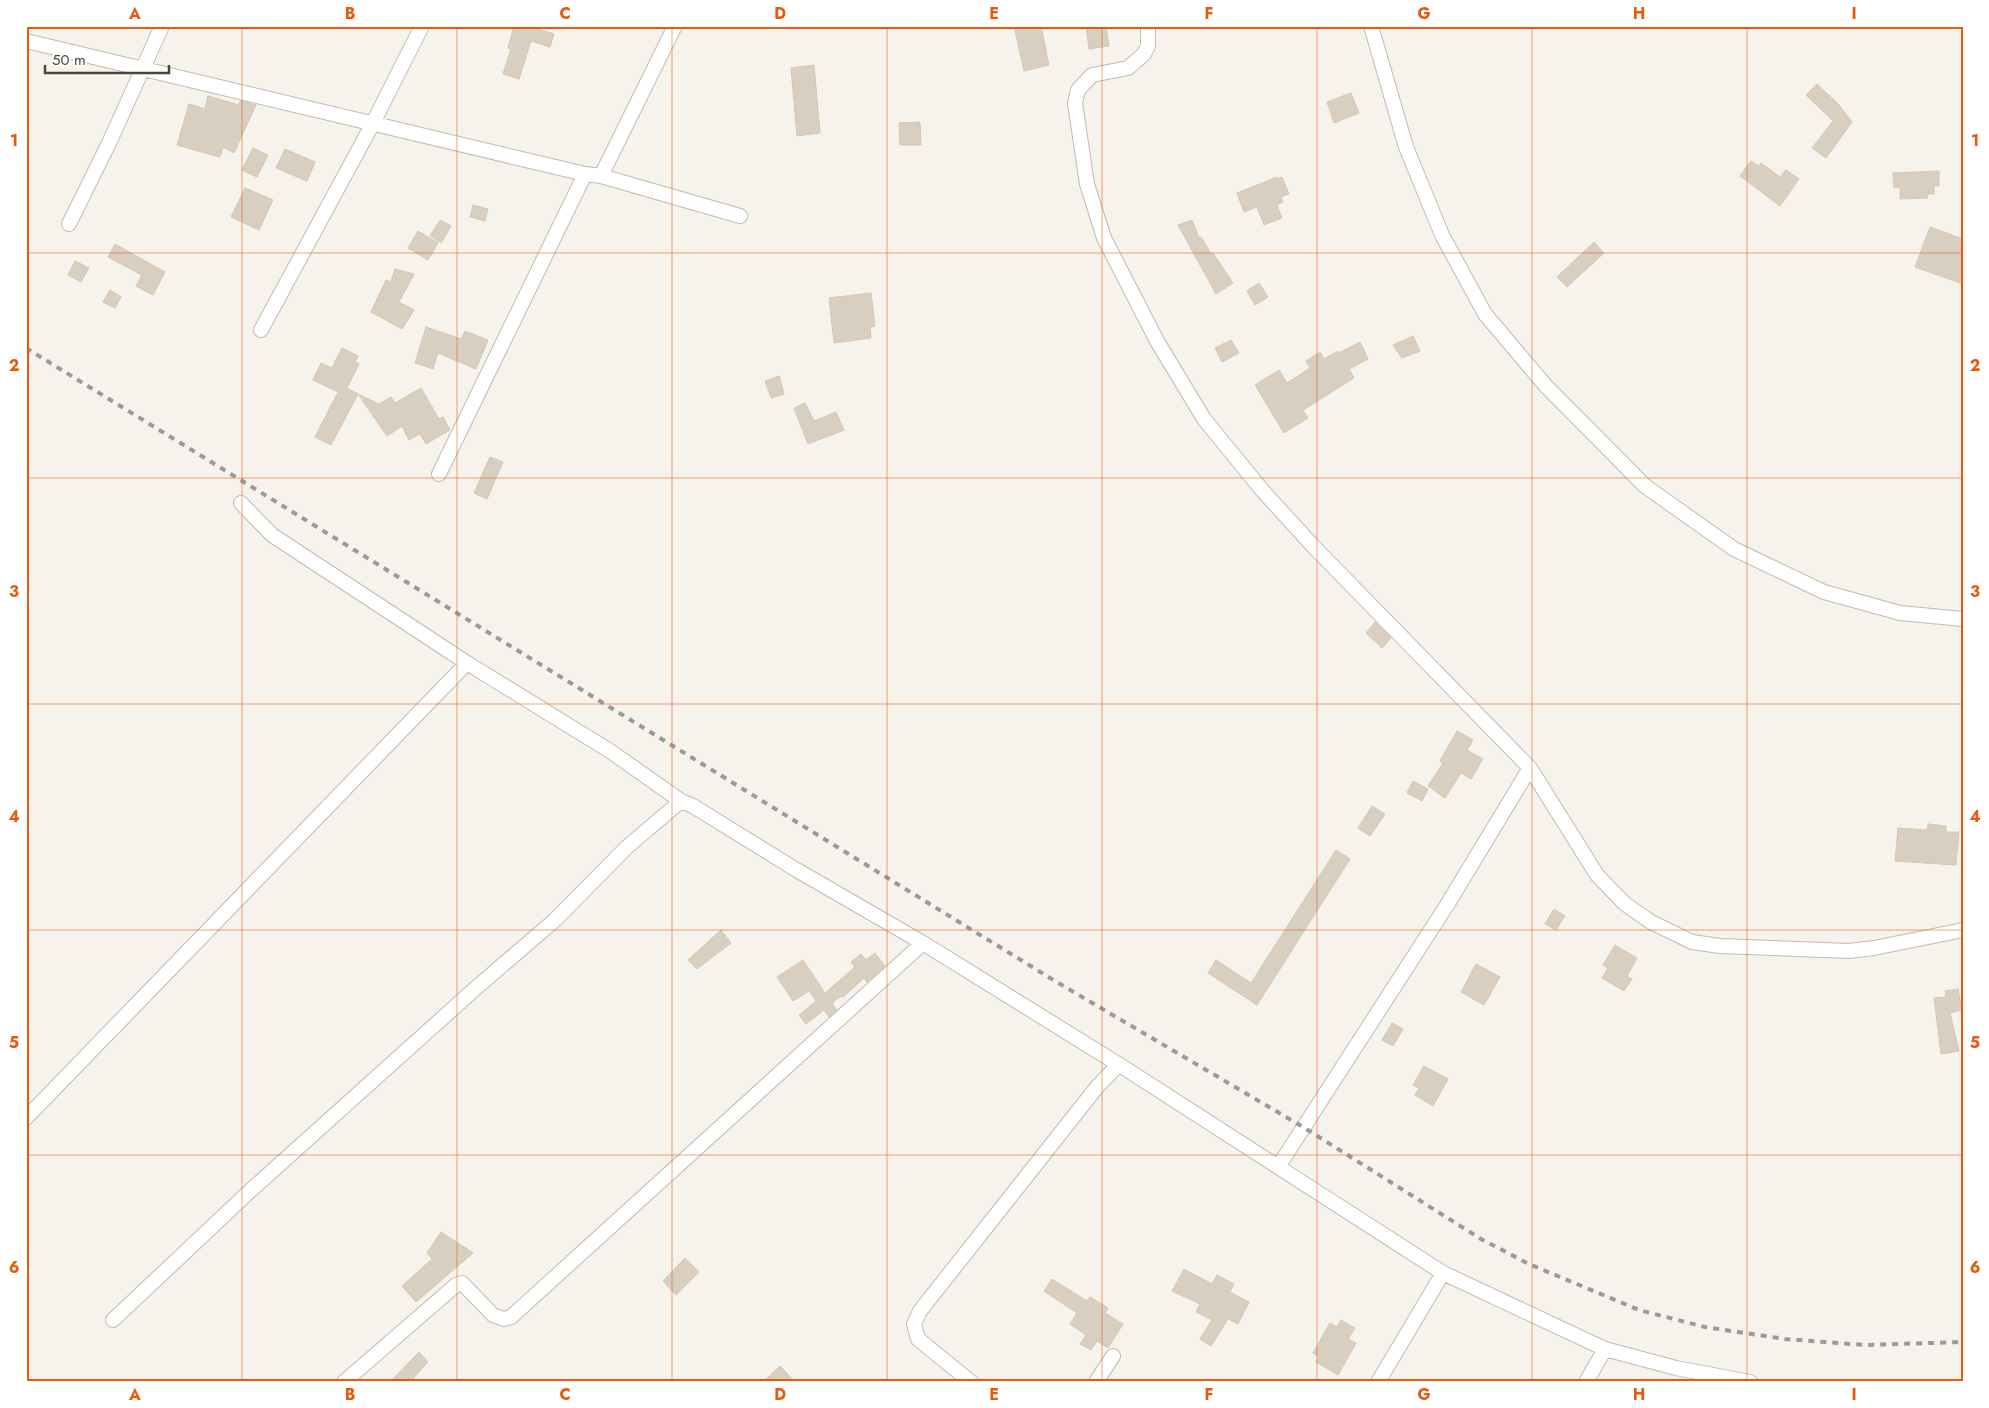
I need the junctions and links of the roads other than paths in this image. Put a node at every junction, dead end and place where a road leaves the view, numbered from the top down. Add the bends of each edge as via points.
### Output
1 (162, 26) edge
2 (422, 26) edge
3 (675, 26) edge
4 (1148, 26) edge
5 (1371, 26) edge
6 (26, 41) edge
7 (142, 70) junction
8 (372, 125) junction
9 (585, 174) junction
10 (601, 176) junction
11 (740, 216) dead end
12 (69, 224) dead end
13 (261, 330) dead end
14 (439, 474) dead end
15 (241, 503) dead end
16 (1963, 619) edge
17 (467, 663) junction
18 (1530, 768) junction
19 (681, 801) junction
20 (1963, 930) edge
21 (923, 943) junction
22 (1118, 1065) junction
23 (26, 1118) edge
24 (1278, 1167) junction
25 (1443, 1273) junction
26 (113, 1320) dead end
27 (1605, 1348) junction
28 (1113, 1356) dead end
29 (344, 1382) edge
30 (971, 1382) edge
31 (1096, 1382) edge
32 (1378, 1382) edge
33 (1586, 1382) edge
34 (1750, 1382) edge

1 - 7 street
2 - 8 street
3 - 10 street
4 - 18 street via 1148,46 1144,54 1128,68 1092,75 1078,90 1075,104 1087,184 1108,246 1157,341 1210,426 1313,546
5 - 16 street via 1406,147 1442,235 1485,314 1545,385 1645,486 1734,549 1824,592 1900,613
6 - 7 street
7 - 8 street
7 - 12 street
8 - 9 street
8 - 13 street
9 - 10 street
9 - 14 street
10 - 11 street
15 - 17 street via 272,535
17 - 19 street via 610,751
17 - 23 street
18 - 20 street via 1597,875 1625,904 1651,922 1692,942 1849,951
18 - 24 street via 1447,905
19 - 21 street
19 - 26 street via 626,848 555,920 259,1184
21 - 22 street
21 - 29 street via 511,1317 504,1319 493,1315 462,1283 456,1285
22 - 24 street
22 - 30 street via 920,1311 914,1324 918,1339
24 - 25 street
25 - 27 street
25 - 32 street
27 - 33 street
27 - 34 street via 1676,1368
28 - 31 street

